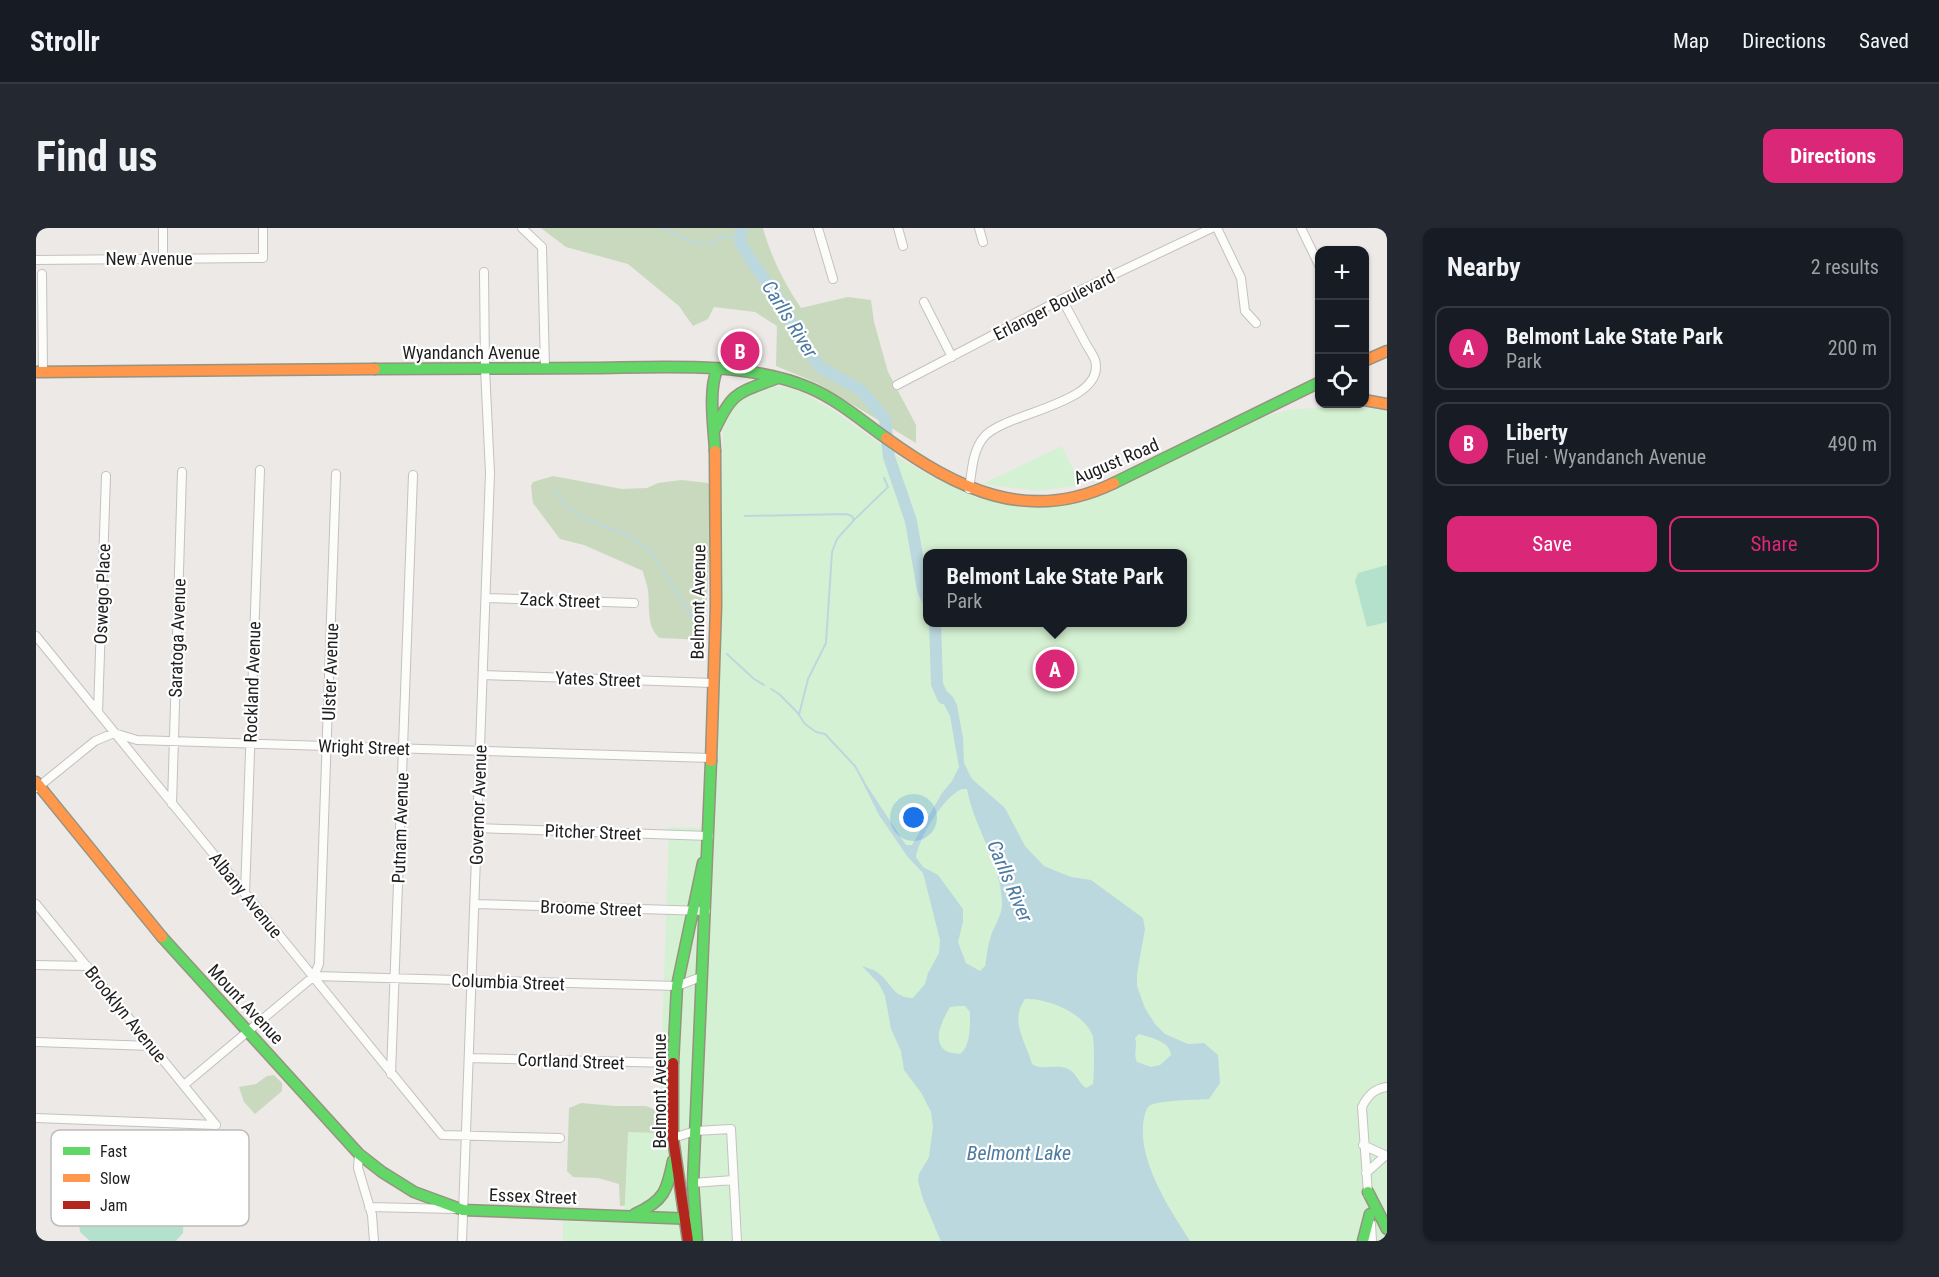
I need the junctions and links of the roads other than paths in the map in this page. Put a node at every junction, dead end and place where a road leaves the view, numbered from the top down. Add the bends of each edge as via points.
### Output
1 (163, 228) edge
2 (263, 228) edge
3 (522, 228) edge
4 (818, 228) edge
5 (898, 228) edge
6 (979, 228) edge
7 (1212, 228) edge
8 (1217, 228) edge
9 (1301, 228) edge
10 (983, 242) dead end
11 (903, 246) dead end
12 (1315, 257) edge
13 (163, 258) junction
14 (36, 260) edge
15 (484, 272) dead end
16 (42, 274) dead end
17 (833, 279) dead end
18 (1062, 299) junction
19 (924, 302) dead end
20 (1256, 323) dead end
21 (1387, 351) edge
22 (952, 357) junction
23 (1369, 359) edge
24 (485, 368) junction
25 (545, 368) junction
26 (717, 370) junction
27 (40, 371) edge
28 (777, 378) junction
29 (1315, 384) edge
30 (897, 385) dead end
31 (1369, 401) edge
32 (1387, 404) edge
33 (713, 432) junction
34 (889, 440) joint
35 (260, 470) dead end
36 (182, 472) dead end
37 (336, 474) dead end
38 (413, 475) dead end
39 (106, 476) dead end
40 (969, 489) junction
41 (486, 598) junction
42 (634, 603) dead end
43 (36, 636) edge
44 (483, 675) junction
45 (713, 683) junction
46 (98, 712) junction
47 (114, 733) junction
48 (174, 740) junction
49 (250, 742) junction
50 (327, 745) junction
51 (403, 748) junction
52 (480, 751) junction
53 (711, 758) junction
54 (37, 786) edge
55 (172, 804) junction
56 (477, 828) junction
57 (709, 836) junction
58 (245, 894) junction
59 (36, 904) edge
60 (475, 904) junction
61 (693, 911) junction
62 (706, 911) junction
63 (36, 965) edge
64 (87, 966) junction
65 (314, 976) junction
66 (701, 977) junction
67 (395, 978) junction
68 (472, 981) junction
69 (677, 986) junction
70 (249, 1032) junction
71 (36, 1042) edge
72 (152, 1046) junction
73 (469, 1058) junction
74 (673, 1063) junction
75 (391, 1074) junction
76 (184, 1085) junction
77 (1387, 1087) edge
78 (36, 1118) edge
79 (695, 1131) junction
80 (467, 1135) junction
81 (560, 1138) dead end
82 (673, 1138) junction
83 (1363, 1145) junction
84 (675, 1152) junction
85 (359, 1154) junction
86 (1386, 1156) edge
87 (1366, 1173) junction
88 (734, 1180) junction
89 (693, 1183) junction
90 (679, 1185) junction
91 (1368, 1192) junction
92 (369, 1207) junction
93 (463, 1210) junction
94 (1370, 1214) junction
95 (630, 1216) junction
96 (690, 1219) junction
97 (1387, 1229) edge
98 (374, 1241) edge
99 (462, 1241) edge
100 (688, 1241) edge
101 (697, 1241) edge
102 (737, 1241) edge
103 (1364, 1241) edge
104 (1372, 1241) edge

1 - 13 street
2 - 13 street, New Avenue via 263,258
3 - 25 street via 542,247
4 - 17 street
5 - 11 street
6 - 10 street
7 - 18 street, Erlanger Boulevard
8 - 20 street via 1240,278 1245,311
9 - 12 street
13 - 14 street, New Avenue
15 - 24 street, Governor Avenue
16 - 27 street
18 - 22 street, Erlanger Boulevard
18 - 40 street via 1095,361 1094,374 1087,387 1075,396 998,426 985,435 976,449
19 - 22 street
21 - 23 main road
22 - 30 street, Erlanger Boulevard
24 - 25 main road, Wyandanch Avenue
24 - 27 main road, Wyandanch Avenue
24 - 41 street, Governor Avenue via 490,473
25 - 26 main road, Wyandanch Avenue
26 - 28 main road, Wyandanch Avenue
26 - 33 main road, Belmont Avenue
28 - 33 main road via 736,394
28 - 34 main road, Wyandanch Avenue via 832,400
29 - 40 main road, August Road via 1097,491 1040,502 1004,499
31 - 32 main road
33 - 45 main road, Belmont Avenue
34 - 40 main road, August Road
35 - 49 street, Rockland Avenue
36 - 48 street, Saratoga Avenue
37 - 50 street, Ulster Avenue
38 - 51 street, Putnam Avenue
39 - 46 street, Oswego Place
41 - 42 street, Zack Street
41 - 44 street, Governor Avenue
43 - 46 street, Albany Avenue
44 - 45 street, Yates Street
44 - 52 street, Governor Avenue
45 - 53 main road, Belmont Avenue
46 - 47 street, Albany Avenue
47 - 48 street, Wright Street via 137,740
47 - 54 street via 95,741
47 - 55 street, Albany Avenue
48 - 49 street, Wright Street
48 - 55 street, Saratoga Avenue
49 - 50 street, Wright Street
49 - 58 street, Rockland Avenue
50 - 51 street, Wright Street
50 - 65 street, Ulster Avenue via 319,964
51 - 52 street, Wright Street
51 - 67 street, Putnam Avenue
52 - 53 street, Wright Street
52 - 56 street, Governor Avenue
53 - 57 main road, Belmont Avenue
54 - 70 main road, Mount Avenue via 174,952
55 - 58 street, Albany Avenue
56 - 57 street, Pitcher Street
56 - 60 street, Governor Avenue
57 - 61 main road, Belmont Avenue
57 - 62 main road, Belmont Avenue
58 - 65 street, Albany Avenue
59 - 64 street, Brooklyn Avenue
60 - 61 street, Broome Street
60 - 68 street, Governor Avenue
61 - 62 street, Broome Street
61 - 69 main road, Belmont Avenue
62 - 66 main road, Belmont Avenue
63 - 64 street
64 - 72 street, Brooklyn Avenue
65 - 67 street, Columbia Street
65 - 70 street
65 - 75 street, Albany Avenue
66 - 69 street, Columbia Street
66 - 79 main road, Belmont Avenue
67 - 68 street, Columbia Street
67 - 75 street, Putnam Avenue
68 - 69 street, Columbia Street
68 - 73 street, Governor Avenue
69 - 74 main road, Belmont Avenue
70 - 76 street
70 - 85 main road, Mount Avenue
71 - 72 street
72 - 76 street, Brooklyn Avenue
73 - 74 street, Cortland Street
73 - 80 street, Governor Avenue
74 - 82 main road, Belmont Avenue
75 - 80 street, Albany Avenue via 442,1135
76 - 78 street, Brooklyn Avenue via 216,1125
77 - 83 street via 1374,1091 1362,1107
79 - 82 street
79 - 88 street via 731,1129
79 - 89 main road, Belmont Avenue
80 - 81 street
80 - 93 street, Governor Avenue
82 - 84 main road, Belmont Avenue
83 - 86 street
83 - 87 street
84 - 90 main road, Belmont Avenue
84 - 95 main road via 662,1198 651,1208
85 - 92 street via 358,1168
85 - 93 main road, Mount Avenue via 414,1192
86 - 87 street
87 - 91 street
88 - 89 street
88 - 102 street
89 - 90 main road
89 - 96 main road, Belmont Avenue
90 - 96 main road, Belmont Avenue
91 - 94 street
91 - 97 main road
92 - 93 street, Essex Street
92 - 98 street
93 - 95 main road, Essex Street
93 - 99 street, Governor Avenue
94 - 103 main road
94 - 104 street
95 - 96 main road, Essex Street
96 - 100 main road, Belmont Avenue
96 - 101 main road, Belmont Avenue

